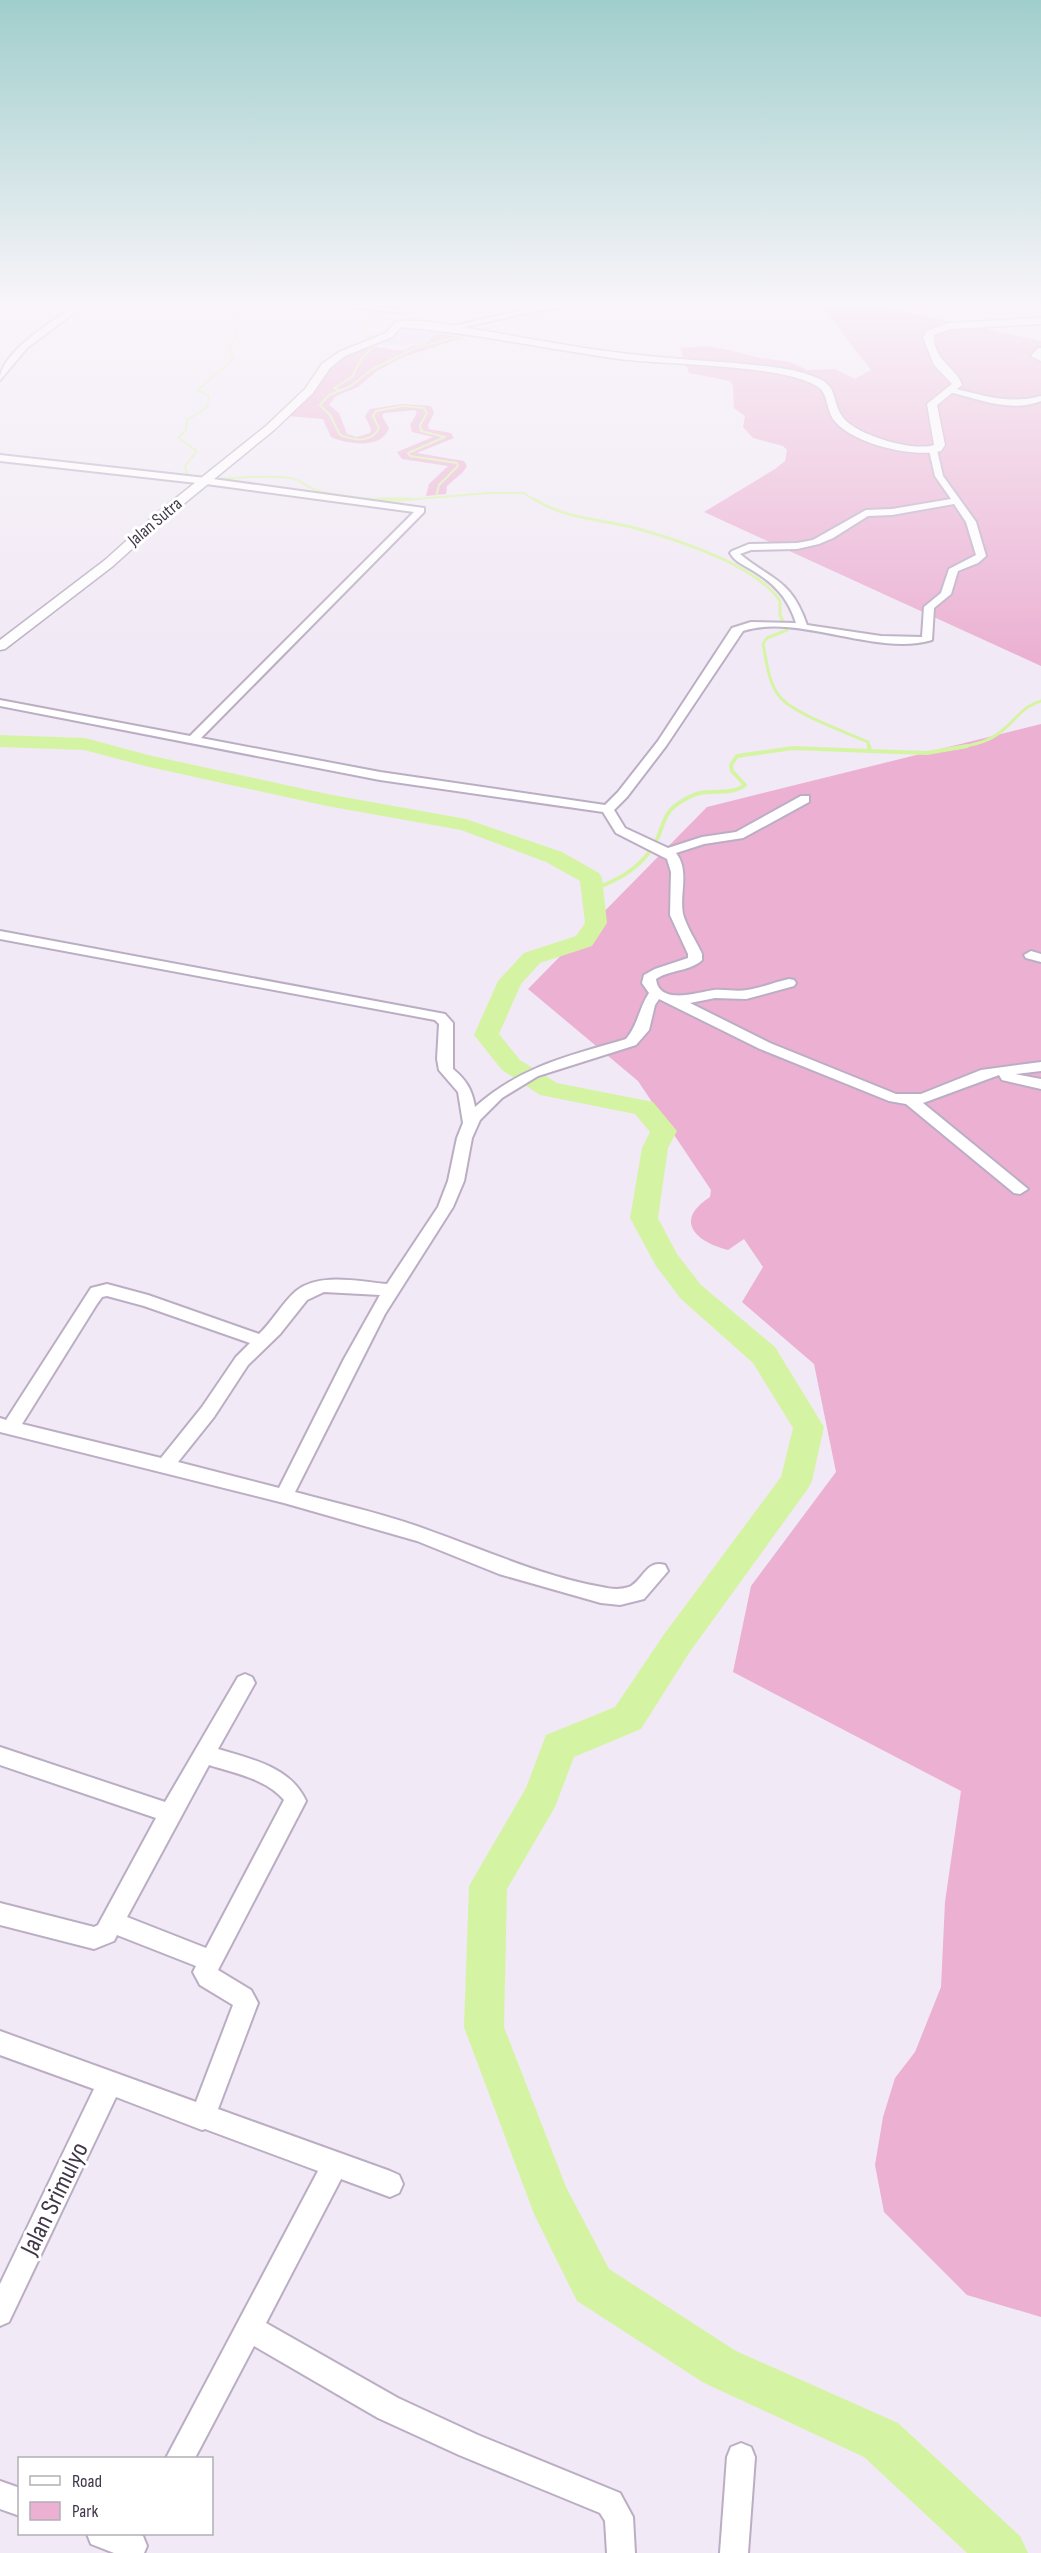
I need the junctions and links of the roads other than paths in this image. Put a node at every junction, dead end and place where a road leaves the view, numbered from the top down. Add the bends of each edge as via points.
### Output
1 (275, 423) edge
2 (843, 423) edge
3 (936, 423) edge
4 (933, 450) junction
5 (0, 458) edge
6 (207, 479) junction
7 (956, 501) junction
8 (791, 626) junction
9 (0, 646) edge
10 (0, 703) edge
11 (194, 739) junction
12 (805, 799) dead end
13 (607, 808) junction
14 (660, 849) junction
15 (0, 935) edge
16 (789, 983) dead end
17 (657, 992) junction
18 (676, 1002) junction
19 (1041, 1066) edge
20 (987, 1072) junction
21 (1041, 1084) edge
22 (912, 1101) junction
23 (470, 1122) junction
24 (1020, 1189) dead end
25 (393, 1290) junction
26 (261, 1341) junction
27 (5, 1426) edge
28 (165, 1466) junction
29 (284, 1496) junction
30 (658, 1571) dead end
31 (244, 1683) dead end
32 (204, 1754) junction
33 (0, 1756) edge
34 (170, 1813) junction
35 (0, 1914) edge
36 (112, 1922) junction
37 (211, 1960) junction
38 (0, 2043) edge
39 (109, 2084) junction
40 (202, 2118) junction
41 (335, 2165) junction
42 (390, 2184) dead end
43 (0, 2313) edge
44 (250, 2329) junction
45 (181, 2457) edge
46 (741, 2457) dead end
47 (0, 2495) edge
48 (18, 2501) edge
49 (104, 2535) edge
50 (134, 2544) edge
51 (621, 2553) edge
52 (734, 2553) edge

1 - 6 street, Jalan Sutra
2 - 4 street via 852,431 889,443
3 - 4 street via 940,445
4 - 7 street via 939,476
5 - 6 street
6 - 9 street, Jalan Sutra via 109,563
6 - 11 street via 421,510
7 - 8 street via 971,522 981,556 954,569 946,594 929,606 928,638 870,638
7 - 8 street via 866,513 830,536 806,544 738,550 737,558 788,592 797,606
8 - 13 street via 740,627 643,770
10 - 11 street
11 - 13 street via 380,776
12 - 14 street via 739,835
13 - 14 street via 620,830
14 - 17 street via 673,856 676,865 677,914 695,960 649,978
15 - 23 street via 440,1017 446,1023 446,1070 465,1092
16 - 18 street via 746,995 709,995
17 - 18 street
17 - 23 street via 648,1005 642,1030 631,1042 527,1074
18 - 22 street via 765,1046 894,1098
19 - 20 street
20 - 21 street
20 - 22 street
22 - 24 street
23 - 25 street via 453,1190
25 - 26 street via 337,1285 312,1289
25 - 29 street via 377,1313
26 - 27 street via 148,1301 100,1291
26 - 28 street via 242,1360 208,1412
27 - 28 street
28 - 29 street
29 - 30 street via 421,1535 499,1566 601,1595 620,1597 637,1593
31 - 32 street
32 - 34 street
32 - 37 street via 280,1782 291,1790 295,1802
33 - 34 street
34 - 36 street
35 - 36 street via 94,1938 106,1933
36 - 37 street
37 - 40 street via 205,1972 208,1977 246,2003
38 - 39 street
39 - 40 street
39 - 43 street, Jalan Srimulyo
40 - 41 street
41 - 42 street
41 - 44 street
44 - 45 street
44 - 51 street via 388,2408 610,2503 619,2517
46 - 52 street
47 - 48 street
49 - 50 street

